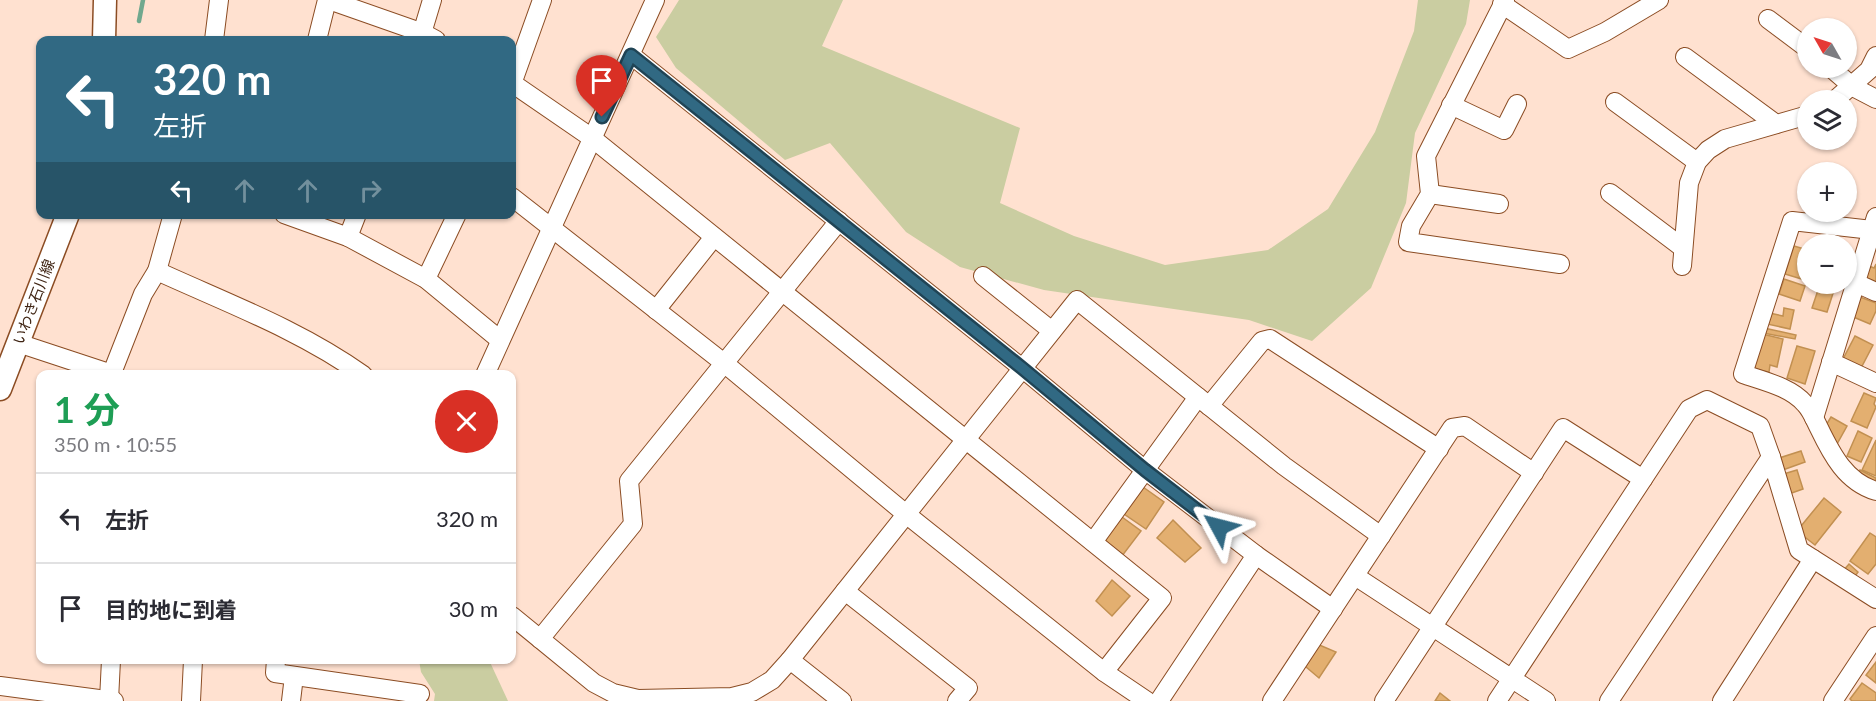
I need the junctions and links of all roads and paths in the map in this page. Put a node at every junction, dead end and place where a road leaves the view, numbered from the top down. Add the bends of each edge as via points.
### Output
1 (105, 0) edge
2 (219, 0) edge
3 (328, 0) edge
4 (432, 0) edge
5 (542, 0) edge
6 (655, 0) edge
7 (1659, 0) edge
8 (1504, 2) edge
9 (1768, 19) dead end
10 (104, 36) edge
11 (214, 36) edge
12 (318, 36) edge
13 (421, 36) edge
14 (426, 36) edge
15 (1797, 41) edge
16 (631, 55) junction
17 (1876, 56) edge
18 (1685, 57) dead end
19 (516, 72) edge
20 (1843, 78) edge
21 (516, 86) edge
22 (1853, 87) junction
23 (1849, 90) edge
24 (1876, 99) edge
25 (1615, 102) dead end
26 (1517, 104) dead end
27 (1452, 105) junction
28 (1797, 118) edge
29 (1776, 124) junction
30 (592, 138) junction
31 (1697, 162) junction
32 (1610, 193) dead end
33 (1430, 194) junction
34 (516, 200) edge
35 (1499, 204) dead end
36 (66, 219) edge
37 (172, 219) edge
38 (298, 219) edge
39 (355, 219) edge
40 (455, 219) edge
41 (839, 221) junction
42 (1874, 223) edge
43 (551, 228) junction
44 (348, 237) junction
45 (714, 237) junction
46 (1560, 264) dead end
47 (157, 272) junction
48 (983, 276) dead end
49 (426, 279) junction
50 (1857, 280) edge
51 (1857, 283) edge
52 (782, 291) junction
53 (1876, 292) edge
54 (1853, 294) edge
55 (656, 310) junction
56 (1052, 331) junction
57 (501, 340) junction
58 (18, 344) junction
59 (1831, 362) junction
60 (724, 363) junction
61 (1022, 368) junction
62 (101, 370) edge
63 (115, 370) edge
64 (356, 370) edge
65 (487, 370) edge
66 (1876, 383) edge
67 (0, 389) edge
68 (1204, 402) junction
69 (1814, 418) junction
70 (965, 440) junction
71 (1439, 449) junction
72 (1771, 457) junction
73 (1145, 470) junction
74 (1534, 473) junction
75 (1643, 479) junction
76 (1876, 491) edge
77 (906, 514) junction
78 (1382, 536) junction
79 (1093, 542) junction
80 (1256, 555) junction
81 (1813, 559) junction
82 (1355, 576) junction
83 (845, 591) junction
84 (1876, 599) edge
85 (1333, 609) junction
86 (516, 619) edge
87 (1433, 627) junction
88 (1876, 636) edge
89 (540, 639) junction
90 (790, 660) junction
91 (111, 664) edge
92 (193, 664) edge
93 (276, 664) edge
94 (1104, 672) junction
95 (294, 676) junction
96 (1512, 679) junction
97 (0, 686) edge
98 (420, 694) dead end
99 (67, 698) edge
100 (109, 700) edge
101 (114, 701) edge
102 (191, 701) edge
103 (291, 701) edge
104 (842, 701) edge
105 (957, 701) edge
106 (1147, 701) edge
107 (1159, 701) edge
108 (1272, 701) edge
109 (1384, 701) edge
110 (1497, 701) edge
111 (1546, 701) edge
112 (1609, 701) edge
113 (1722, 701) edge
114 (1833, 701) edge

1 - 10 main road
2 - 11 street
3 - 12 street
3 - 13 street
4 - 14 street
5 - 19 street
6 - 16 street
7 - 8 street via 1568,49
8 - 27 street
9 - 15 street
16 - 30 street
16 - 41 street
17 - 22 street
18 - 29 street
20 - 22 street
21 - 30 street
22 - 23 street
22 - 24 street
25 - 31 street
26 - 27 street via 1504,130
27 - 33 street via 1426,156
28 - 29 street
29 - 31 street via 1725,139
30 - 43 street
30 - 45 street
31 - 32 street via 1689,183 1682,257
33 - 35 street
33 - 46 street via 1411,226 1408,242
34 - 43 street
36 - 58 main road, いわき石川線
37 - 47 street
38 - 44 street
39 - 44 street
40 - 49 street
41 - 52 street
41 - 61 street
42 - 50 street
42 - 69 street via 1792,221 1743,374 1783,388 1805,403
43 - 55 street
43 - 57 street
44 - 49 street
45 - 52 street
45 - 55 street
47 - 63 street via 143,294
47 - 64 street via 306,338
48 - 56 street
49 - 57 street
51 - 53 street
52 - 60 street
52 - 70 street
54 - 59 street
55 - 60 street
56 - 61 street
56 - 68 street via 1077,300
57 - 65 street
58 - 62 street
58 - 67 main road, いわき石川線
59 - 66 street
59 - 69 street
60 - 77 street
60 - 89 street via 629,481 633,524
61 - 70 street
61 - 73 street
68 - 71 street via 1262,341 1270,339
68 - 73 street
68 - 78 street via 1284,466
69 - 76 street via 1848,475 1863,488
70 - 77 street
70 - 79 street
71 - 74 street via 1452,428 1465,426
71 - 78 street
72 - 75 street via 1760,426 1707,400 1689,409
72 - 81 street via 1799,550
72 - 112 street
73 - 79 street
73 - 80 street
74 - 75 street via 1563,428
74 - 87 street
75 - 96 street
77 - 83 street
77 - 94 street
78 - 82 street
79 - 94 street via 1162,598
80 - 85 street
80 - 107 street
81 - 84 street
81 - 113 street
82 - 85 street
82 - 87 street
83 - 90 street
83 - 105 street via 968,688
85 - 108 street
86 - 89 street
87 - 96 street
87 - 109 street
88 - 114 street
89 - 90 street via 594,683 638,699 732,697 752,692 772,680
90 - 104 street
91 - 100 street
92 - 102 street
93 - 95 street via 275,673
94 - 106 street
95 - 98 street
95 - 103 street
96 - 110 street
96 - 111 street
97 - 99 street
99 - 100 street
100 - 101 street

